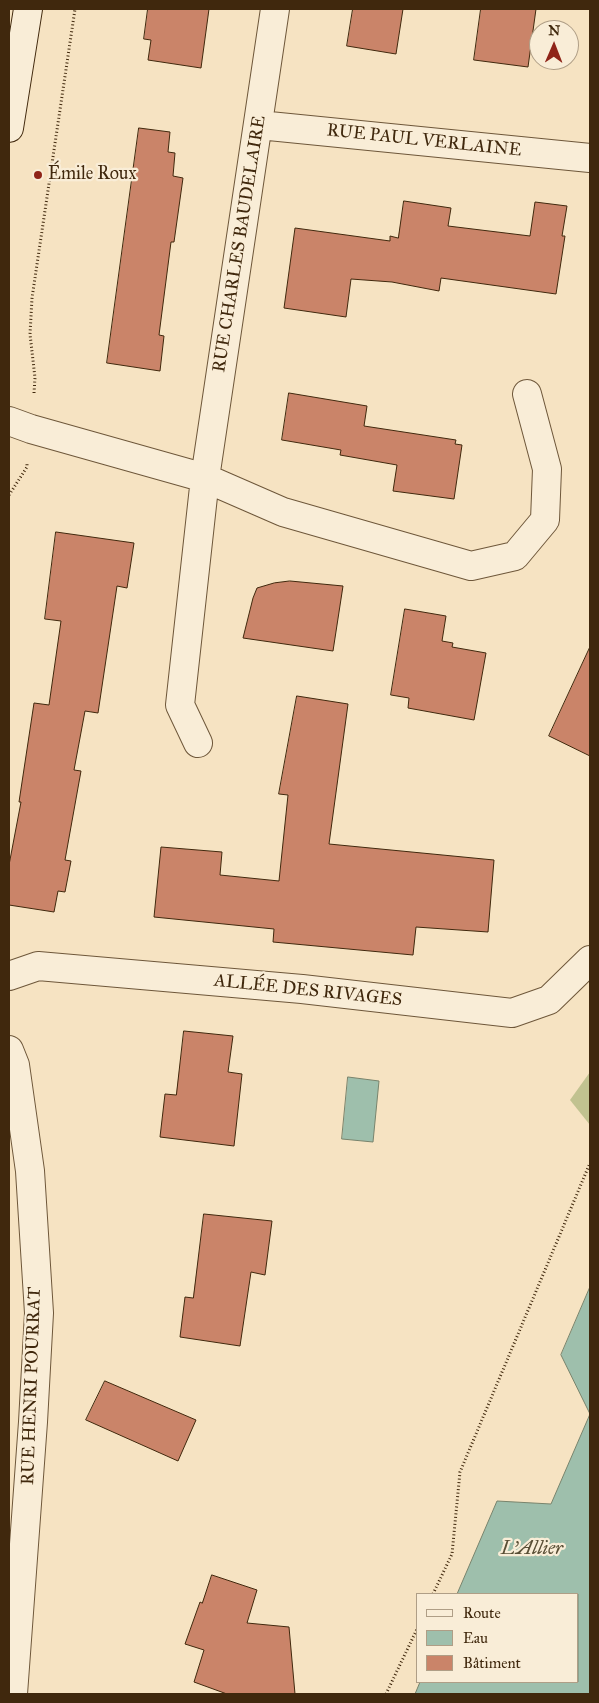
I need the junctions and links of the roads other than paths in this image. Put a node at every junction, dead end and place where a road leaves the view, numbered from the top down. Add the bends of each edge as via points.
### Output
1 (28, 9) edge
2 (275, 9) edge
3 (259, 125) junction
4 (9, 128) edge
5 (590, 158) edge
6 (528, 394) dead end
7 (20, 425) edge
8 (205, 478) junction
9 (198, 743) dead end
10 (590, 960) edge
11 (9, 976) edge
12 (9, 1050) edge
13 (19, 1172) edge
14 (13, 1694) edge

1 - 4 street
2 - 3 street, RUE CHARLES BAUDELAIRE
3 - 5 street, RUE PAUL VERLAINE
3 - 8 street, RUE CHARLES BAUDELAIRE
6 - 8 street via 547,469 544,520 514,556 471,566 283,512
7 - 8 street
8 - 9 street, RUE CHARLES BAUDELAIRE via 180,705
10 - 11 street, ALLÉE DES RIVAGES via 550,1000 512,1013 38,966
12 - 13 street, RUE HENRI POURRAT via 15,1065
13 - 14 street, RUE HENRI POURRAT via 39,1313

